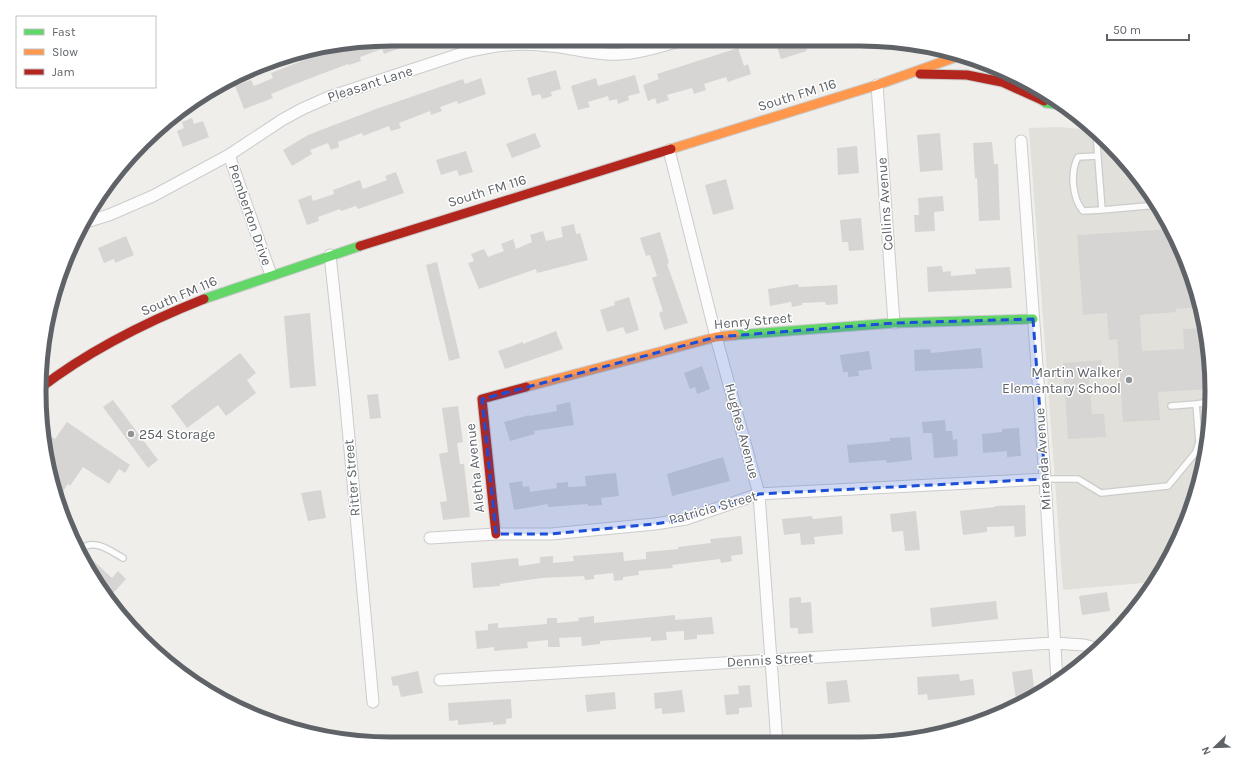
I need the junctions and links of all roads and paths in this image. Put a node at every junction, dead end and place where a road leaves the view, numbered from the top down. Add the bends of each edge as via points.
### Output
1 (498, 46) edge
2 (552, 46) edge
3 (662, 46) edge
4 (951, 59) edge
5 (908, 74) junction
6 (877, 85) junction
7 (1029, 90) edge
8 (1044, 101) junction
9 (1047, 102) edge
10 (1021, 141) dead end
11 (1097, 141) edge
12 (669, 150) junction
13 (229, 155) junction
14 (1098, 156) junction
15 (1151, 206) edge
16 (1102, 210) junction
17 (91, 220) edge
18 (330, 255) junction
19 (271, 275) junction
20 (1033, 319) junction
21 (894, 323) junction
22 (716, 337) junction
23 (46, 384) edge
24 (482, 399) joint
25 (1205, 403) edge
26 (1196, 404) junction
27 (1171, 406) dead end
28 (1045, 479) junction
29 (759, 494) junction
30 (496, 534) junction
31 (430, 538) dead end
32 (84, 547) edge
33 (123, 558) dead end
34 (1054, 643) junction
35 (1092, 647) edge
36 (772, 660) junction
37 (1056, 675) edge
38 (440, 680) dead end
39 (373, 702) dead end
40 (777, 737) edge

1 - 13 street, Pleasant Lane via 484,48 329,97 282,120
2 - 3 street, Pleasant Lane via 588,53 620,54
4 - 5 main road, South FM 116
5 - 6 main road, South FM 116
5 - 8 main road via 967,75 1002,82
6 - 12 main road, South FM 116
6 - 21 street, Collins Avenue
7 - 8 main road
8 - 9 main road
10 - 20 street, Miranda Avenue
11 - 14 lane
12 - 18 main road, South FM 116
12 - 22 street, Hughes Avenue
13 - 17 street, Pleasant Lane via 131,207
13 - 19 street, Pemberton Drive
14 - 16 lane
14 - 16 lane via 1078,157 1073,166 1074,188 1076,202 1082,211
15 - 16 lane
18 - 19 main road, South FM 116
18 - 39 street, Ritter Street
19 - 23 main road, South FM 116 via 173,311 96,350
20 - 21 main road, Henry Street
20 - 28 street, Miranda Avenue
21 - 22 main road, Henry Street
22 - 24 main road, Henry Street
22 - 29 street, Hughes Avenue
24 - 30 main road, Aletha Avenue
25 - 26 lane
26 - 27 lane
26 - 28 lane via 1199,442 1196,452 1168,486 1101,493 1078,479
28 - 29 street, Patricia Street
28 - 34 street, Miranda Avenue
29 - 30 street, Patricia Street via 686,519 655,524 551,534
29 - 36 street, Hughes Avenue
30 - 31 street, Patricia Street
32 - 33 lane via 98,545
34 - 35 street, Dennis Street
34 - 36 street, Dennis Street
34 - 37 street, Miranda Avenue
36 - 38 street, Dennis Street
36 - 40 street, Hughes Avenue

